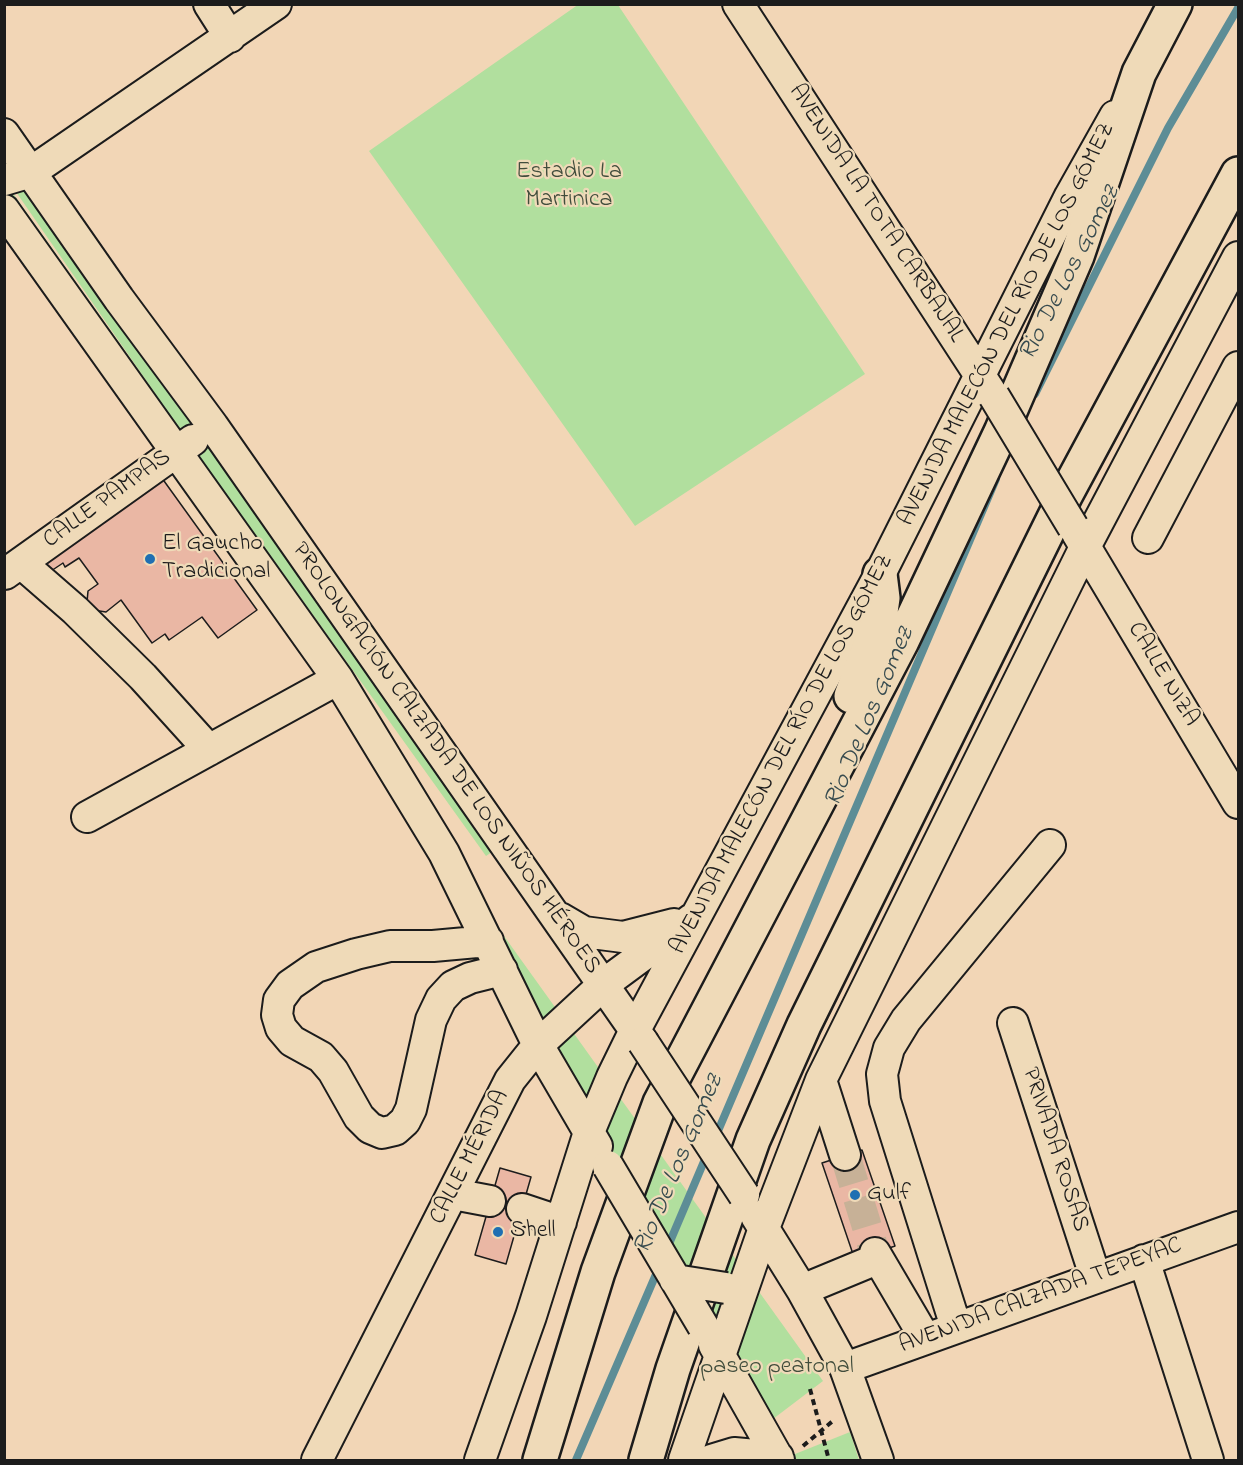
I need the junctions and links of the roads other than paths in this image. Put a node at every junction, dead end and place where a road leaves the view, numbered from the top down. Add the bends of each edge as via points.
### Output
1 (209, 4) edge
2 (276, 4) edge
3 (1175, 4) edge
4 (752, 9) edge
5 (230, 37) junction
6 (1139, 73) junction
7 (4, 134) edge
8 (1239, 174) edge
9 (18, 176) edge
10 (4, 210) edge
11 (1239, 257) edge
12 (1239, 367) edge
13 (987, 386) junction
14 (213, 426) junction
15 (178, 450) junction
16 (1079, 537) junction
17 (1148, 538) dead end
18 (13, 569) edge
19 (880, 574) junction
20 (338, 679) junction
21 (209, 750) junction
22 (1239, 803) edge
23 (87, 817) dead end
24 (1050, 845) dead end
25 (699, 914) junction
26 (559, 918) junction
27 (488, 941) junction
28 (502, 970) junction
29 (604, 984) junction
30 (1013, 1023) dead end
31 (639, 1036) junction
32 (538, 1046) junction
33 (821, 1080) junction
34 (660, 1103) junction
35 (589, 1132) junction
36 (846, 1155) tunnel mouth
37 (453, 1194) junction
38 (490, 1201) dead end
39 (522, 1209) dead end
40 (561, 1222) junction
41 (1239, 1227) edge
42 (764, 1228) junction
43 (1144, 1260) junction
44 (598, 1272) junction
45 (1095, 1276) junction
46 (675, 1280) junction
47 (735, 1287) junction
48 (802, 1290) junction
49 (956, 1327) junction
50 (925, 1338) junction
51 (721, 1358) junction
52 (845, 1368) junction
53 (784, 1457) edge
54 (317, 1461) edge
55 (480, 1461) edge
56 (517, 1461) edge
57 (540, 1461) edge
58 (646, 1461) edge
59 (684, 1461) edge
60 (711, 1461) edge
61 (878, 1461) edge
62 (1208, 1461) edge

1 - 5 street
2 - 5 street
3 - 6 main road, AVENIDA MALECÓN DEL RÍO DE LOS GÓMEZ
4 - 13 street, AVENIDA LA TOTA CARBAJAL
5 - 9 street
6 - 13 street, AVENIDA MALECÓN DEL RÍO DE LOS GÓMEZ via 1070,196
6 - 34 main road, AVENIDA MALECÓN DEL RÍO DE LOS GÓMEZ via 1077,256 996,443 902,641
7 - 9 street, PROLONGACIÓN CALZADA DE LOS NIÑOS HÉROES
8 - 58 main road via 1065,496 804,1026 753,1140 673,1369
9 - 14 street, PROLONGACIÓN CALZADA DE LOS NIÑOS HÉROES via 119,299
10 - 15 street, PROLONGACIÓN CALZADA DE LOS NIÑOS HÉROES
11 - 16 street
12 - 17 street
13 - 16 street, AVENIDA LA TOTA CARBAJAL, bridge
13 - 19 street, AVENIDA MALECÓN DEL RÍO DE LOS GÓMEZ
14 - 15 street, CALLE PAMPAS
14 - 26 street, PROLONGACIÓN CALZADA DE LOS NIÑOS HÉROES
15 - 18 street, CALLE PAMPAS
15 - 20 street, PROLONGACIÓN CALZADA DE LOS NIÑOS HÉROES
16 - 22 street, CALLE NIZA
16 - 33 street
18 - 21 street via 75,610
19 - 25 street, AVENIDA MALECÓN DEL RÍO DE LOS GÓMEZ
19 - 34 main road via 880,619 863,670 683,1024 667,1066
20 - 21 street
20 - 27 street, PROLONGACIÓN CALZADA DE LOS NIÑOS HÉROES via 444,853
21 - 23 street
24 - 49 street via 906,1020 889,1048 882,1074 885,1101
25 - 26 street via 623,937 584,932
25 - 29 street, CALLE MÉRIDA
25 - 31 street, AVENIDA MALECÓN DEL RÍO DE LOS GÓMEZ
26 - 29 street, PROLONGACIÓN CALZADA DE LOS NIÑOS HÉROES
27 - 28 street, PROLONGACIÓN CALZADA DE LOS NIÑOS HÉROES
27 - 28 street via 390,946 316,967 290,985 279,1000 277,1015 281,1028 291,1041 321,1057 370,1128 382,1133 395,1130 411,1108 431,1020 441,999 453,986
28 - 32 street, PROLONGACIÓN CALZADA DE LOS NIÑOS HÉROES
29 - 31 street, PROLONGACIÓN CALZADA DE LOS NIÑOS HÉROES
29 - 32 street, CALLE MÉRIDA
30 - 45 street, PRIVADA ROSAS
31 - 35 street, AVENIDA MALECÓN DEL RÍO DE LOS GÓMEZ
31 - 42 street, PROLONGACIÓN CALZADA DE LOS NIÑOS HÉROES, bridge
32 - 35 street, PROLONGACIÓN CALZADA DE LOS NIÑOS HÉROES
32 - 37 street, CALLE MÉRIDA via 510,1080
33 - 36 street
33 - 42 street
34 - 44 main road, AVENIDA MALECÓN DEL RÍO DE LOS GÓMEZ
35 - 40 street, AVENIDA MALECÓN DEL RÍO DE LOS GÓMEZ
35 - 46 street, PROLONGACIÓN CALZADA DE LOS NIÑOS HÉROES, bridge
37 - 38 street
37 - 54 street, CALLE MÉRIDA
39 - 40 street
40 - 55 street, AVENIDA MALECÓN DEL RÍO DE LOS GÓMEZ
41 - 43 street, AVENIDA CALZADA TEPEYAC
42 - 47 street
42 - 48 street, PROLONGACIÓN CALZADA DE LOS NIÑOS HÉROES
43 - 45 street, AVENIDA CALZADA TEPEYAC
43 - 62 street
44 - 56 main road
44 - 57 main road, AVENIDA MALECÓN DEL RÍO DE LOS GÓMEZ
45 - 49 street, AVENIDA CALZADA TEPEYAC
46 - 47 street, bridge
46 - 51 street, PROLONGACIÓN CALZADA DE LOS NIÑOS HÉROES, bridge
47 - 51 street
48 - 50 street via 876,1256
48 - 52 street, PROLONGACIÓN CALZADA DE LOS NIÑOS HÉROES
49 - 50 street, AVENIDA CALZADA TEPEYAC
50 - 52 street, AVENIDA CALZADA TEPEYAC
51 - 53 street, PROLONGACIÓN CALZADA DE LOS NIÑOS HÉROES
51 - 59 street
52 - 61 street, PROLONGACIÓN CALZADA DE LOS NIÑOS HÉROES
53 - 60 street via 734,1453

